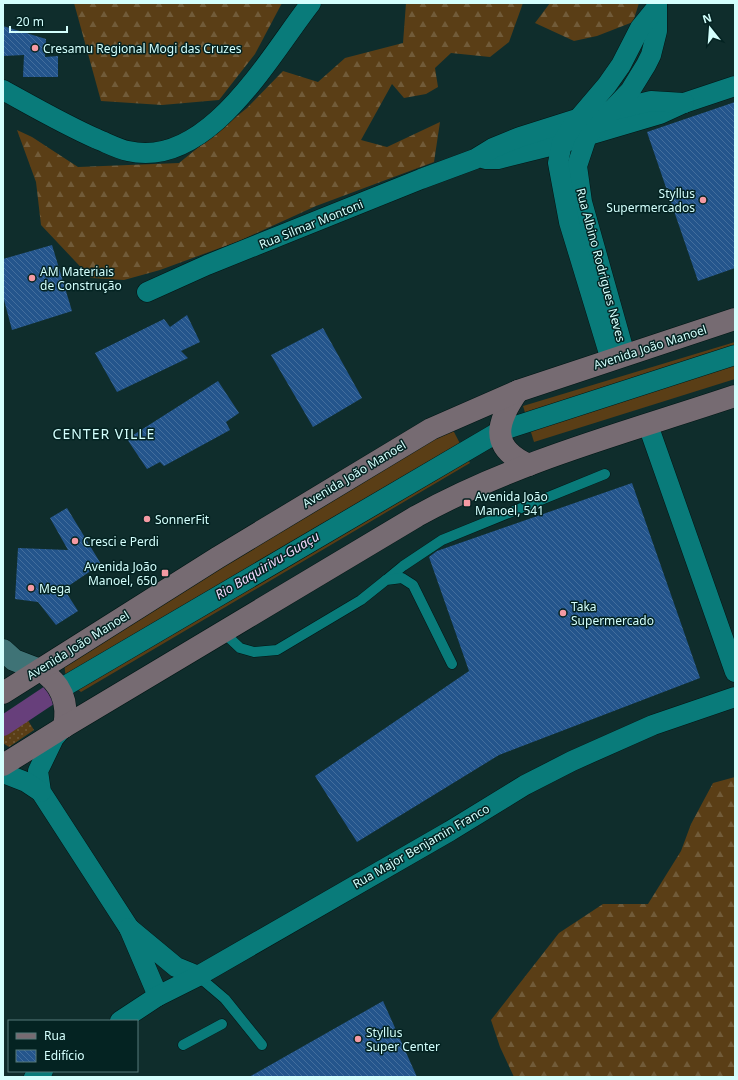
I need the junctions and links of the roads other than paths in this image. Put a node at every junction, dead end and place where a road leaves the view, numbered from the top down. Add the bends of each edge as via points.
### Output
1 (311, 3) edge
2 (657, 5) edge
3 (646, 65) junction
4 (735, 86) edge
5 (3, 90) edge
6 (662, 101) junction
7 (684, 103) junction
8 (613, 110) junction
9 (583, 127) junction
10 (562, 143) junction
11 (475, 159) junction
12 (147, 292) dead end
13 (732, 322) edge
14 (735, 355) edge
15 (618, 358) junction
16 (518, 391) junction
17 (735, 396) edge
18 (648, 425) junction
19 (500, 431) junction
20 (529, 465) junction
21 (605, 474) dead end
22 (386, 580) junction
23 (223, 632) junction
24 (3, 650) edge
25 (452, 664) dead end
26 (40, 670) junction
27 (735, 672) edge
28 (60, 689) junction
29 (3, 693) edge
30 (735, 697) edge
31 (64, 727) junction
32 (3, 765) edge
33 (3, 773) edge
34 (41, 792) junction
35 (129, 928) junction
36 (198, 976) junction
37 (158, 996) junction
38 (122, 1020) edge
39 (222, 1024) dead end
40 (262, 1044) dead end
41 (183, 1045) dead end

1 - 5 street via 231,107 198,136 172,149 148,153 128,151 69,126
2 - 3 street, Rua Albino Rodrigues Neves via 657,31
2 - 9 street, Rua Albino Rodrigues Neves via 640,28
3 - 6 street via 652,87
3 - 8 street, Rua Albino Rodrigues Neves via 630,91
4 - 7 street
6 - 7 street
6 - 8 street
7 - 9 street via 660,114
8 - 9 street, Rua Albino Rodrigues Neves
9 - 10 street, Rua Silmar Montoni
9 - 11 street, Rua Silmar Montoni via 493,148
9 - 15 street, Rua Albino Rodrigues Neves via 578,166 582,202
10 - 11 street, Rua Silmar Montoni via 498,159
10 - 15 street, Rua Albino Rodrigues Neves via 558,163 569,222
11 - 12 street, Rua Silmar Montoni via 207,265
13 - 15 main road, Avenida João Manoel
14 - 19 street
15 - 16 main road, Avenida João Manoel
16 - 19 main road via 504,410
16 - 26 main road, Avenida João Manoel via 430,429 381,457
17 - 18 main road
18 - 20 main road
18 - 27 street
19 - 20 main road via 502,440 513,455
19 - 28 street
20 - 23 main road via 428,510
21 - 22 lane via 442,540
22 - 23 lane via 361,600 277,650 254,652 240,648
22 - 25 lane via 402,578 413,585
23 - 31 main road
24 - 26 street via 14,660
26 - 28 main road via 54,680
26 - 29 main road, Avenida João Manoel
28 - 31 main road via 66,706
30 - 36 street, Rua Major Benjamin Franco via 653,725 525,785
31 - 32 main road
31 - 34 street via 54,738 42,759 38,771
33 - 34 street via 26,782
34 - 35 street
35 - 36 street via 176,966
35 - 37 street
36 - 37 street, Rua Major Benjamin Franco
36 - 40 lane via 225,999
37 - 38 street, Rua Major Benjamin Franco
39 - 41 lane

